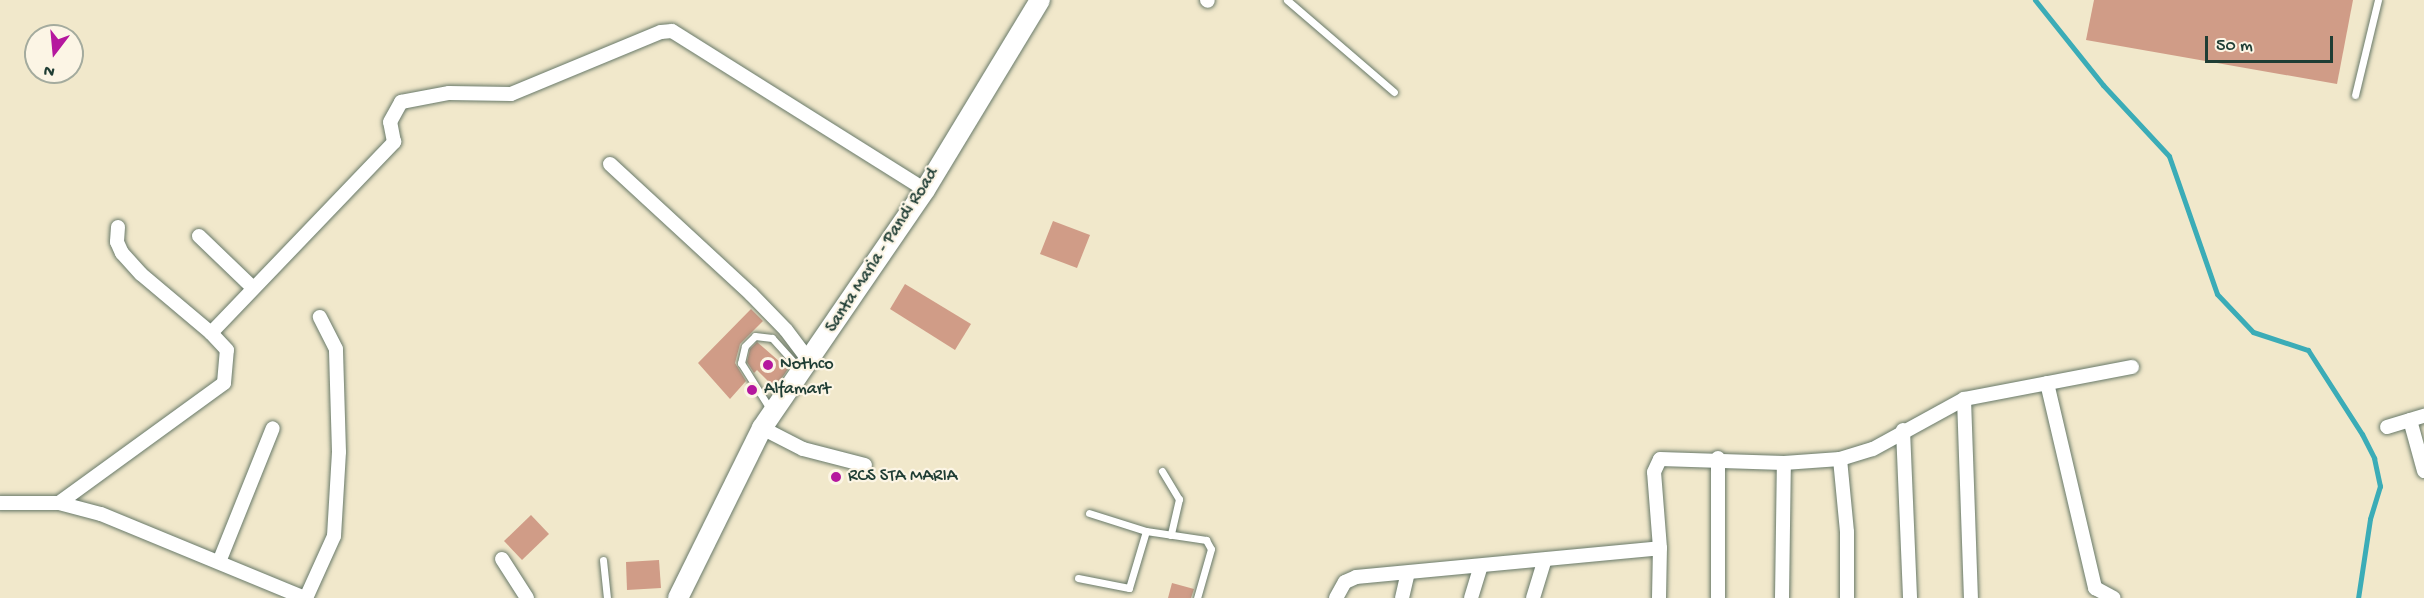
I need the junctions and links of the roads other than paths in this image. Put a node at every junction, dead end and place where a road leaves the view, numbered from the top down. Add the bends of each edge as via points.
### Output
1 (1040, 0) edge
2 (1287, 0) edge
3 (2378, 0) edge
4 (1394, 92) dead end
5 (2355, 95) dead end
6 (610, 165) dead end
7 (925, 190) junction
8 (118, 227) dead end
9 (200, 237) dead end
10 (252, 287) junction
11 (320, 317) dead end
12 (211, 333) junction
13 (806, 367) junction
14 (2132, 367) dead end
15 (2047, 383) junction
16 (1964, 399) junction
17 (2424, 416) edge
18 (2410, 420) junction
19 (768, 421) junction
20 (2387, 427) dead end
21 (273, 428) dead end
22 (1903, 430) junction
23 (1718, 458) junction
24 (1840, 459) junction
25 (1784, 463) junction
26 (865, 465) dead end
27 (1162, 471) dead end
28 (2424, 471) edge
29 (0, 503) edge
30 (59, 503) junction
31 (1089, 513) dead end
32 (1146, 531) junction
33 (1171, 535) junction
34 (1660, 548) junction
35 (502, 559) dead end
36 (603, 560) dead end
37 (1544, 561) junction
38 (219, 562) junction
39 (1480, 568) junction
40 (1408, 573) junction
41 (1078, 578) dead end
42 (2096, 593) edge
43 (306, 598) edge
44 (527, 598) edge
45 (607, 598) edge
46 (678, 598) edge
47 (1197, 598) edge
48 (1336, 598) edge
49 (1402, 598) edge
50 (1471, 598) edge
51 (1533, 598) edge
52 (1659, 598) edge
53 (1718, 598) edge
54 (1782, 598) edge
55 (1847, 598) edge
56 (1910, 598) edge
57 (1971, 598) edge
58 (2114, 598) edge

1 - 7 main road, Santa Maria - Pandi Road
2 - 4 lane
3 - 5 lane
6 - 13 street via 786,330
7 - 10 street via 683,36 661,32 511,94 449,93 401,102 390,122 394,141
7 - 13 main road, Santa Maria - Pandi Road
8 - 12 street via 117,242 122,253
9 - 10 street
10 - 12 street
11 - 43 street via 336,349 339,452 334,536
12 - 30 street via 227,350 229,367 224,383
13 - 19 main road, Santa Maria - Pandi Road
13 - 19 lane via 772,338 755,336 746,346 741,363
14 - 15 street
15 - 16 street
15 - 42 street
16 - 22 street
16 - 57 street
17 - 18 street
18 - 20 street
18 - 28 street
19 - 26 street via 803,449
19 - 46 main road, Santa Maria - Pandi Road
21 - 38 street
22 - 24 street via 1873,449
22 - 56 street
23 - 25 street
23 - 34 street via 1671,456 1656,465
23 - 53 street
24 - 25 street
24 - 55 street via 1847,532
25 - 54 street
27 - 33 lane via 1179,499
29 - 30 street
30 - 38 street via 101,514
31 - 32 lane
32 - 33 lane
32 - 41 lane via 1129,588
33 - 47 lane via 1210,543
34 - 37 street
34 - 52 street
35 - 44 street
36 - 45 lane
37 - 39 street
37 - 51 street
38 - 43 street
39 - 40 street
39 - 50 street
40 - 48 street via 1356,577 1345,582
40 - 49 street
42 - 58 street

